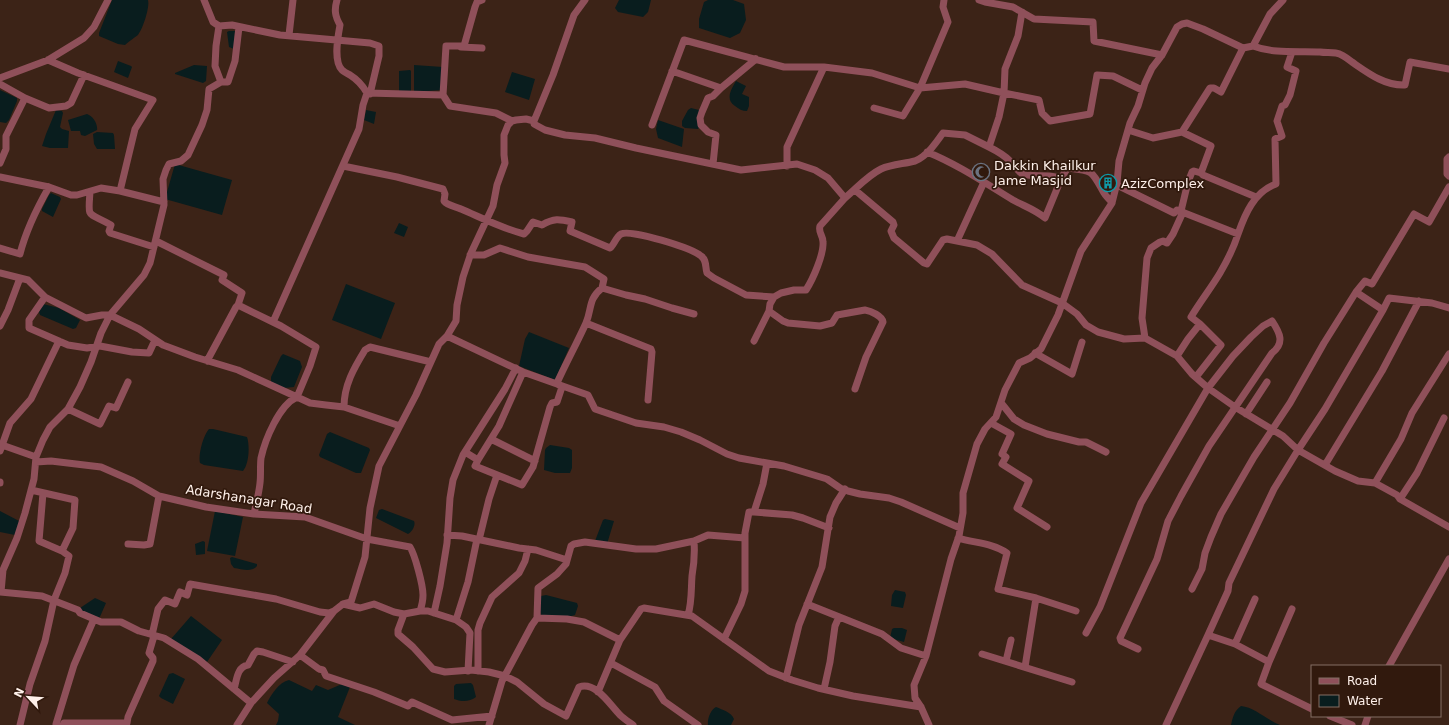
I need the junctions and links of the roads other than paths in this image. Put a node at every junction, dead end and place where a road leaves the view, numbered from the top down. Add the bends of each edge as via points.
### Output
1 (108, 0) edge
2 (204, 0) edge
3 (293, 0) edge
4 (337, 0) edge
5 (482, 0) edge
6 (585, 0) edge
7 (944, 0) edge
8 (979, 0) edge
9 (1283, 0) edge
10 (1022, 12) junction
11 (219, 26) junction
12 (239, 27) junction
13 (290, 36) junction
14 (337, 40) junction
15 (446, 46) junction
16 (1253, 46) junction
17 (482, 48) dead end
18 (1244, 48) junction
19 (1292, 52) junction
20 (1162, 55) junction
21 (756, 59) junction
22 (48, 60) junction
23 (824, 67) junction
24 (1449, 69) edge
25 (672, 71) junction
26 (84, 75) junction
27 (0, 78) edge
28 (221, 82) junction
29 (0, 84) edge
30 (720, 88) junction
31 (920, 88) junction
32 (1142, 90) junction
33 (1004, 93) junction
34 (368, 94) junction
35 (443, 95) junction
36 (25, 98) junction
37 (874, 108) dead end
38 (512, 121) junction
39 (534, 121) junction
40 (652, 125) dead end
41 (1128, 130) junction
42 (1182, 132) junction
43 (989, 147) junction
44 (927, 152) junction
45 (1449, 157) edge
46 (0, 163) edge
47 (713, 164) junction
48 (343, 166) junction
49 (787, 166) junction
50 (1202, 173) junction
51 (1449, 176) edge
52 (0, 177) edge
53 (984, 182) junction
54 (1059, 184) junction
55 (1117, 186) junction
56 (49, 187) junction
57 (1449, 187) edge
58 (855, 190) junction
59 (120, 191) junction
60 (90, 192) junction
61 (1256, 197) junction
62 (845, 198) junction
63 (164, 202) junction
64 (1112, 203) junction
65 (1182, 212) junction
66 (486, 220) junction
67 (1238, 234) junction
68 (957, 241) junction
69 (155, 244) junction
70 (0, 248) edge
71 (470, 255) junction
72 (0, 273) edge
73 (20, 278) junction
74 (602, 288) junction
75 (1356, 292) junction
76 (44, 297) junction
77 (774, 297) junction
78 (1419, 301) junction
79 (1062, 303) junction
80 (238, 305) junction
81 (1449, 308) edge
82 (1383, 310) junction
83 (769, 311) junction
84 (694, 314) dead end
85 (110, 315) junction
86 (272, 322) junction
87 (586, 323) junction
88 (1200, 324) junction
89 (0, 326) edge
90 (447, 336) junction
91 (1145, 338) junction
92 (155, 340) junction
93 (59, 341) junction
94 (754, 341) dead end
95 (1082, 342) dead end
96 (96, 346) junction
97 (1035, 353) junction
98 (1449, 354) edge
99 (1177, 356) junction
100 (207, 361) junction
101 (431, 362) junction
102 (516, 368) junction
103 (523, 372) junction
104 (1196, 377) junction
105 (128, 382) dead end
106 (555, 382) junction
107 (1267, 382) dead end
108 (1208, 388) junction
109 (855, 389) dead end
110 (296, 398) junction
111 (648, 400) dead end
112 (1002, 404) junction
113 (344, 407) junction
114 (1235, 407) junction
115 (68, 409) junction
116 (1246, 414) junction
117 (1444, 418) dead end
118 (991, 422) junction
119 (400, 426) junction
120 (1272, 429) junction
121 (3, 433) edge
122 (492, 439) junction
123 (1, 448) edge
124 (1298, 450) junction
125 (465, 452) junction
126 (1106, 452) dead end
127 (36, 459) junction
128 (478, 460) junction
129 (535, 461) junction
130 (767, 463) junction
131 (1325, 465) junction
132 (497, 475) junction
133 (1375, 483) junction
134 (845, 489) junction
135 (31, 490) junction
136 (43, 493) junction
137 (159, 496) junction
138 (1400, 499) junction
139 (754, 512) junction
140 (254, 514) junction
141 (1047, 527) dead end
142 (1449, 527) edge
143 (829, 528) junction
144 (960, 528) junction
145 (447, 535) junction
146 (745, 538) junction
147 (958, 538) junction
148 (367, 539) junction
149 (478, 539) junction
150 (694, 541) junction
151 (128, 544) dead end
152 (528, 549) junction
153 (62, 551) junction
154 (1449, 559) edge
155 (567, 560) junction
156 (1192, 589) dead end
157 (1, 592) edge
158 (1036, 598) junction
159 (54, 600) junction
160 (1255, 600) dead end
161 (343, 604) junction
162 (808, 604) junction
163 (1292, 609) dead end
164 (334, 611) junction
165 (420, 611) junction
166 (1076, 611) dead end
167 (434, 613) junction
168 (404, 614) junction
169 (688, 615) junction
170 (839, 617) junction
171 (537, 618) junction
172 (94, 619) junction
173 (456, 620) junction
174 (1086, 633) dead end
175 (153, 635) junction
176 (1208, 635) junction
177 (620, 640) junction
178 (724, 640) junction
179 (1011, 640) dead end
180 (1235, 644) junction
181 (1138, 649) dead end
182 (982, 654) dead end
183 (300, 655) junction
184 (926, 656) junction
185 (1006, 661) junction
186 (293, 662) junction
187 (1269, 662) junction
188 (611, 663) junction
189 (1390, 665) edge
190 (1025, 668) junction
191 (468, 671) junction
192 (478, 671) junction
193 (505, 676) junction
194 (786, 678) junction
195 (1072, 682) dead end
196 (234, 689) junction
197 (824, 689) junction
198 (598, 692) junction
199 (251, 703) junction
200 (921, 707) junction
201 (1311, 709) edge
202 (492, 716) junction
203 (1332, 717) edge
204 (238, 723) edge
205 (20, 725) edge
206 (58, 725) edge
207 (64, 725) edge
208 (246, 725) edge
209 (489, 725) edge
210 (633, 725) edge
211 (698, 725) edge
212 (929, 725) edge
213 (1166, 725) edge
214 (1352, 725) edge

1 - 22 street via 94,27 84,38
2 - 11 street via 213,22
3 - 13 street
4 - 14 street via 334,8 340,25
5 - 15 street via 477,2 475,7 464,46
6 - 39 street via 574,15
7 - 31 street via 943,7 948,22
8 - 10 street via 1013,7
9 - 16 street via 1270,14
10 - 20 street via 1034,18 1093,22 1094,41
10 - 33 street via 1018,36 1005,69
11 - 12 street
11 - 28 street via 215,66
12 - 13 street
12 - 28 street via 235,61 228,82
13 - 14 street
14 - 34 street via 337,60 342,70 362,85
14 - 34 street via 379,46 379,56
15 - 17 street
15 - 35 street
16 - 18 street
16 - 19 street
18 - 20 street via 1187,23 1177,27
18 - 42 street via 1221,92 1210,88
19 - 24 street via 1336,53 1373,76 1394,85 1405,85 1410,62
19 - 61 street via 1287,67 1296,71 1290,95 1282,106 1277,121 1282,136 1275,139 1276,184
20 - 32 street via 1152,68
21 - 23 street via 784,67
21 - 25 street via 684,40
21 - 30 street
22 - 26 street
22 - 27 street
23 - 31 street via 872,73
23 - 49 street via 787,147
25 - 30 street
25 - 40 street
26 - 36 street via 71,103 66,106 49,108
26 - 59 street via 153,100 135,129
28 - 63 street via 209,90 207,110 188,155 169,164 166,170 163,179
29 - 36 street
30 - 47 street via 708,98 700,118 701,125 716,135
31 - 33 street via 965,84
31 - 37 street via 903,116
32 - 33 street via 1113,76 1097,75 1090,114 1050,121 1042,113 1039,100
32 - 41 street
33 - 43 street
34 - 35 street
34 - 48 street via 363,105 360,129
35 - 38 street via 450,106 496,113
36 - 46 street via 6,136 6,149
38 - 39 street
38 - 66 street via 504,135 505,163
39 - 47 street via 534,124 545,130 565,135 595,138
41 - 42 street via 1153,138
41 - 55 street via 1119,160
42 - 50 street via 1211,146
43 - 44 street via 965,135 943,133 933,148
43 - 54 street via 1000,152 1020,172 1055,177
44 - 53 street
44 - 58 street via 916,160 881,169 864,180
45 - 51 street
47 - 49 street via 741,170
48 - 66 street via 443,189 446,204
48 - 86 street
49 - 62 street via 797,164 815,170 828,178
50 - 61 street
50 - 65 street via 1192,172
52 - 56 street
53 - 54 street via 1045,218
53 - 68 street
54 - 64 street via 1060,178 1068,168 1086,170 1091,172
55 - 64 street
55 - 65 street via 1174,213 1177,210
56 - 60 street via 71,195
56 - 70 street via 32,220 20,254
57 - 75 street via 1429,222 1414,214 1372,284 1365,281
58 - 62 street
58 - 68 street via 893,222 891,231 894,238 924,263 927,264 943,240
59 - 60 street via 101,188
59 - 63 street
60 - 69 street via 89,213 110,225 110,233
61 - 67 street
62 - 77 street via 820,226 823,249 806,290 794,290
63 - 69 street
64 - 79 street via 1082,251
65 - 67 street
65 - 91 street via 1167,243 1163,241 1155,244 1146,258 1142,318
66 - 71 street
66 - 77 street via 524,234 533,222 542,225 561,219 572,222 570,231 610,248 624,233 671,242 701,255 705,260 707,273 738,291 746,295
67 - 88 street via 1220,272 1191,317
68 - 79 street via 977,245 992,254 1022,285
69 - 80 street via 224,275 222,280 242,293
69 - 85 street via 144,275
71 - 74 street via 484,255 500,248 528,257 585,267 604,279
71 - 90 street via 457,304 456,321
72 - 73 street
73 - 76 street via 31,281
73 - 89 street
74 - 84 street
74 - 87 street via 590,302
75 - 82 street
75 - 120 street
76 - 85 street via 86,318
76 - 93 street via 29,320 28,328
77 - 83 street
78 - 81 street
78 - 82 street via 1389,298
78 - 131 street via 1382,371
79 - 91 street via 1077,314 1086,325 1098,332 1124,339
79 - 97 street via 1040,349
80 - 86 street
80 - 100 street
82 - 124 street via 1325,410
83 - 94 street
83 - 109 street via 788,323 820,326 832,323 837,315 865,310 882,318 883,322 866,357
85 - 92 street
85 - 96 street
86 - 110 street via 316,347
87 - 106 street
87 - 111 street via 651,349
88 - 99 street
88 - 104 street via 1221,345
90 - 101 street via 439,344
90 - 102 street
91 - 99 street
92 - 96 street via 149,353
92 - 100 street
93 - 96 street via 87,348
93 - 121 street via 31,399
95 - 97 street via 1072,374
96 - 115 street via 85,377
97 - 112 street via 1019,363 1005,390
98 - 133 street via 1412,413 1401,439
99 - 104 street
100 - 110 street via 238,370
101 - 113 street via 370,347 365,350 348,381
101 - 119 street
102 - 103 street
102 - 125 street via 502,395
103 - 106 street
103 - 122 street
104 - 108 street
105 - 115 street via 116,408 109,406 100,424
106 - 129 street via 562,388 557,402 552,403 550,407
106 - 130 street via 588,395 595,409 636,423 681,432 726,454
107 - 116 street
108 - 114 street
108 - 114 street via 1251,337 1272,321 1279,332 1278,348
108 - 174 street via 1141,503 1100,607
110 - 113 street
110 - 140 street via 291,400 276,419 261,458 260,484
112 - 118 street
112 - 126 street via 1014,420 1024,425 1046,434 1086,442
113 - 119 street
114 - 116 street
114 - 181 street via 1209,446 1168,521 1157,559 1120,638 1121,641
115 - 127 street via 50,427
116 - 120 street
117 - 138 street via 1417,473
118 - 141 street via 1011,434 1002,454 1006,457 1002,464 1029,481 1017,508
118 - 144 street via 975,450 963,493
119 - 148 street via 379,466 370,508
120 - 124 street
120 - 156 street via 1222,514
121 - 123 street
122 - 128 street
122 - 129 street
123 - 127 street, Adarshanagar Road
124 - 131 street
124 - 176 street via 1274,489 1249,539
125 - 128 street
125 - 145 street via 453,480
127 - 135 street
127 - 137 street, Adarshanagar Road via 101,467
128 - 132 street via 475,466
129 - 132 street via 522,485
130 - 134 street via 827,479
130 - 139 street
131 - 133 street via 1358,481
132 - 149 street
133 - 138 street
134 - 143 street via 830,517
134 - 144 street via 901,502
135 - 136 street
135 - 157 street via 19,532 3,570
136 - 153 street via 39,541
136 - 153 street via 74,500 73,528
137 - 140 street, Adarshanagar Road via 206,507
137 - 151 street via 150,544
138 - 142 street
139 - 143 street via 792,515
139 - 146 street via 748,512
140 - 148 street, Adarshanagar Road via 305,517
143 - 162 street via 822,567
144 - 147 street
145 - 149 street
145 - 167 street
146 - 150 street via 712,535
146 - 178 street via 745,591 742,604
147 - 158 street via 990,545 1007,553 998,589
147 - 184 street
148 - 161 street via 365,556 351,602
148 - 165 street, Adarshanagar Road via 411,548 423,594
149 - 152 street
149 - 173 street
150 - 155 street via 656,549 585,542 571,546
150 - 169 street via 691,606
152 - 155 street
152 - 192 street via 519,574 492,597 480,623
153 - 159 street via 69,556
154 - 189 street
155 - 171 street via 557,574 538,588
157 - 159 street via 42,596
158 - 166 street
158 - 190 street
159 - 172 street
159 - 205 street via 45,641 30,684
160 - 180 street
161 - 164 street
161 - 168 street via 360,608 374,604
162 - 170 street
162 - 194 street via 796,635
163 - 187 street
164 - 175 street via 320,612 276,599 190,584 187,595 180,592 175,604 165,600 158,609
164 - 183 street
165 - 167 street
165 - 168 street
167 - 173 street
168 - 191 street via 398,634 433,669 445,672
169 - 177 street via 641,609
169 - 178 street
170 - 184 street via 882,634 901,648
170 - 197 street
171 - 177 street via 584,622
171 - 193 street
172 - 175 street via 101,622 121,622
172 - 206 street via 67,685 56,724
173 - 191 street via 466,626 470,633
175 - 196 street via 164,638 198,659
175 - 207 street via 149,654 153,661 127,723
176 - 180 street
176 - 213 street
177 - 188 street
178 - 194 street via 769,671
179 - 185 street
180 - 187 street
182 - 185 street
183 - 186 street
183 - 202 street via 323,670 326,676 408,706 412,702 452,720
184 - 200 street via 914,685 915,698
185 - 190 street
186 - 196 street via 258,651 248,665 240,669
186 - 199 street
187 - 201 street via 1261,684
188 - 198 street
188 - 211 street via 655,687 664,701
190 - 195 street
191 - 192 street
192 - 193 street
193 - 198 street via 517,682 544,704 566,716 578,687 586,686
193 - 202 street
194 - 197 street
196 - 199 street
197 - 200 street
198 - 210 street
199 - 204 street
200 - 212 street
202 - 209 street
203 - 214 street
204 - 208 street

